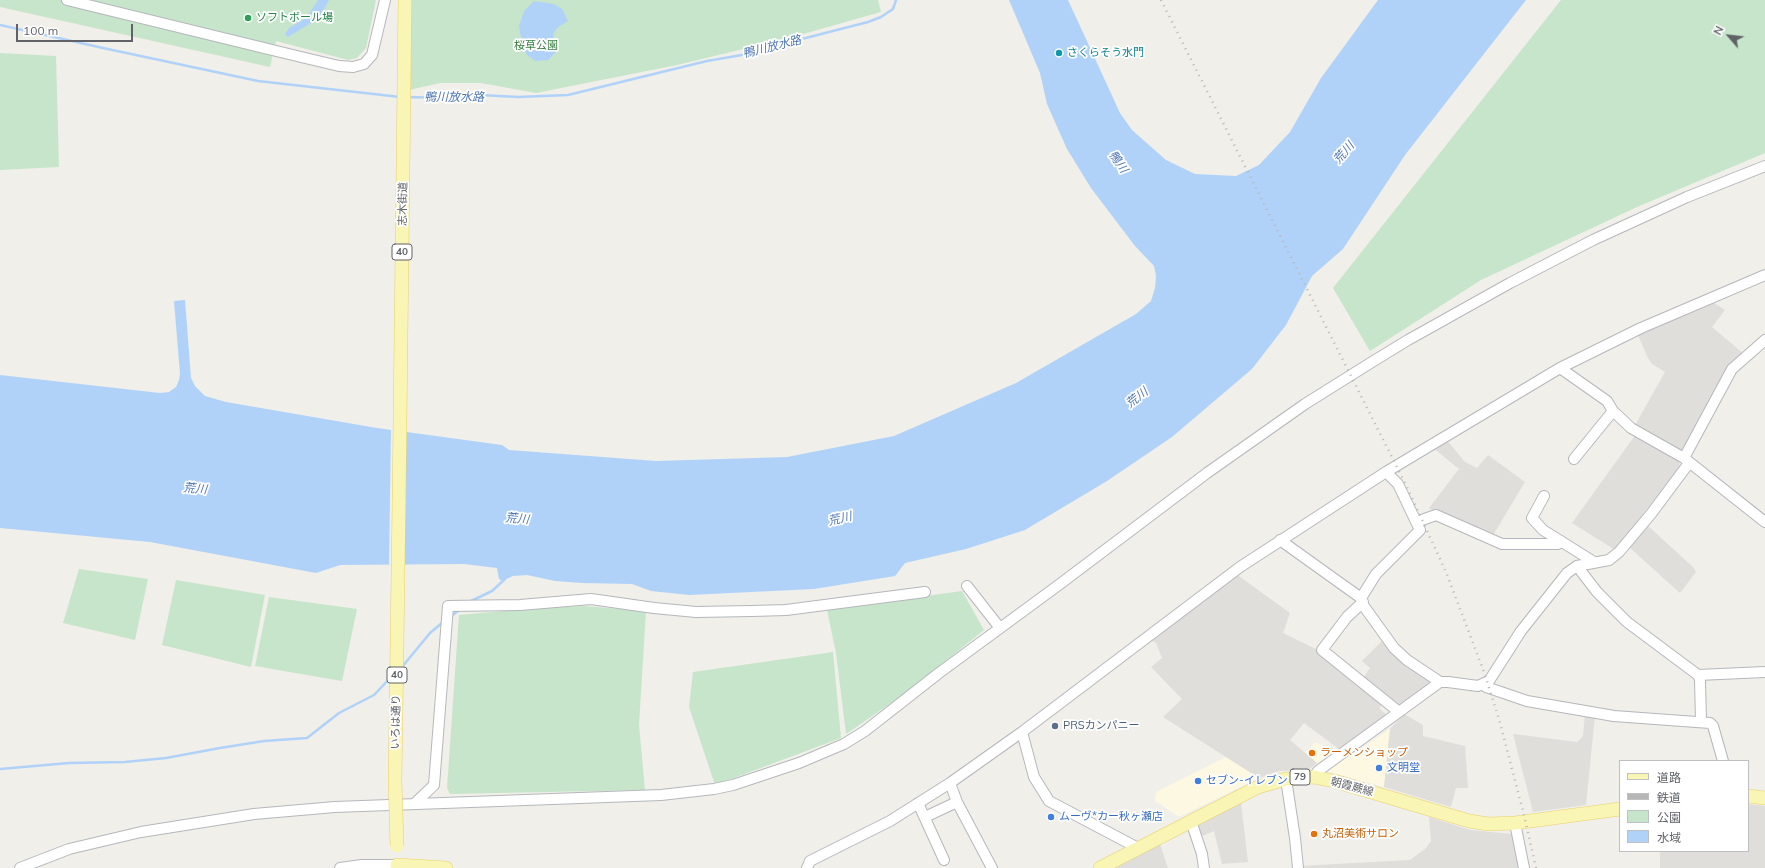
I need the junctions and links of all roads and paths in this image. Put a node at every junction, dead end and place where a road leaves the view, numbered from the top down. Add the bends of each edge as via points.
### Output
1 (67, 0) edge
2 (385, 0) edge
3 (405, 0) edge
4 (1765, 166) edge
5 (1765, 275) edge
6 (1765, 340) edge
7 (1560, 368) junction
8 (1613, 411) junction
9 (1574, 459) dead end
10 (1687, 461) junction
11 (1386, 472) junction
12 (1544, 496) dead end
13 (399, 504) joint
14 (1416, 522) junction
15 (1765, 522) edge
16 (1280, 540) junction
17 (1561, 541) junction
18 (1594, 562) junction
19 (1577, 566) junction
20 (967, 586) dead end
21 (925, 592) dead end
22 (1362, 600) junction
23 (1000, 628) junction
24 (1765, 672) edge
25 (1698, 675) junction
26 (1440, 682) junction
27 (1484, 684) junction
28 (1400, 712) junction
29 (1701, 722) junction
30 (1022, 732) junction
31 (1723, 760) edge
32 (1314, 777) junction
33 (1286, 779) junction
34 (950, 783) junction
35 (1749, 796) edge
36 (1765, 798) edge
37 (957, 802) junction
38 (918, 803) junction
39 (414, 804) junction
40 (1619, 809) edge
41 (924, 817) junction
42 (1191, 820) junction
43 (1514, 823) junction
44 (1138, 848) junction
45 (944, 860) dead end
46 (397, 867) edge
47 (20, 868) edge
48 (340, 868) edge
49 (446, 868) edge
50 (807, 868) edge
51 (992, 868) edge
52 (1100, 868) edge
53 (1204, 868) edge
54 (1298, 868) edge
55 (1524, 868) edge

1 - 2 street via 339,66 353,67 364,64 372,55
3 - 13 main road, 志木街道 / 40
4 - 23 street via 1687,197 1593,240 1408,340 1305,404 1207,473
5 - 7 street via 1641,328
6 - 10 street via 1732,369
7 - 8 street via 1607,401
7 - 11 street
8 - 9 street
8 - 10 street via 1631,428
10 - 15 street
10 - 18 street via 1651,514 1619,552 1608,560
11 - 14 street via 1398,484
11 - 16 street
12 - 17 street via 1532,518 1543,530
13 - 46 main road, いろは通り / 40, bridge via 395,781
14 - 17 street via 1436,515 1502,544 1558,544
14 - 22 street via 1420,530 1376,574
16 - 22 street
16 - 30 street via 1181,610
17 - 18 street
18 - 19 street
19 - 25 street via 1597,592 1627,622
19 - 27 street via 1557,585 1521,631 1489,681
20 - 23 street
21 - 39 street via 799,608 752,611 696,612 591,599 520,605 448,606 434,785
22 - 26 street via 1394,648 1406,660
22 - 28 street via 1322,650
23 - 39 street via 853,739 799,763 753,779 714,790 661,795
24 - 25 street
25 - 29 street
26 - 27 street via 1478,686
26 - 28 street
27 - 29 street via 1486,687 1527,701 1614,716
28 - 32 street via 1318,771
29 - 31 street via 1710,722 1713,726
30 - 34 street
30 - 44 street via 1034,777 1049,801
32 - 33 main road, 朝霞蕨線 / 79
32 - 43 main road, 朝霞蕨線 / 79 via 1470,821 1488,824
33 - 42 main road, 朝霞蕨線 / 79 via 1258,787
33 - 54 street
34 - 37 street
34 - 38 street
35 - 36 main road
37 - 41 street
37 - 51 street
38 - 41 street
38 - 50 street via 890,821 810,861
39 - 47 street via 254,814 141,832 69,849
40 - 43 main road, 朝霞蕨線 / 79
41 - 45 street
42 - 44 main road, 朝霞蕨線 / 79
42 - 53 street
43 - 55 street
44 - 52 main road, 朝霞蕨線 / 79
46 - 48 street via 375,864
46 - 49 main road

